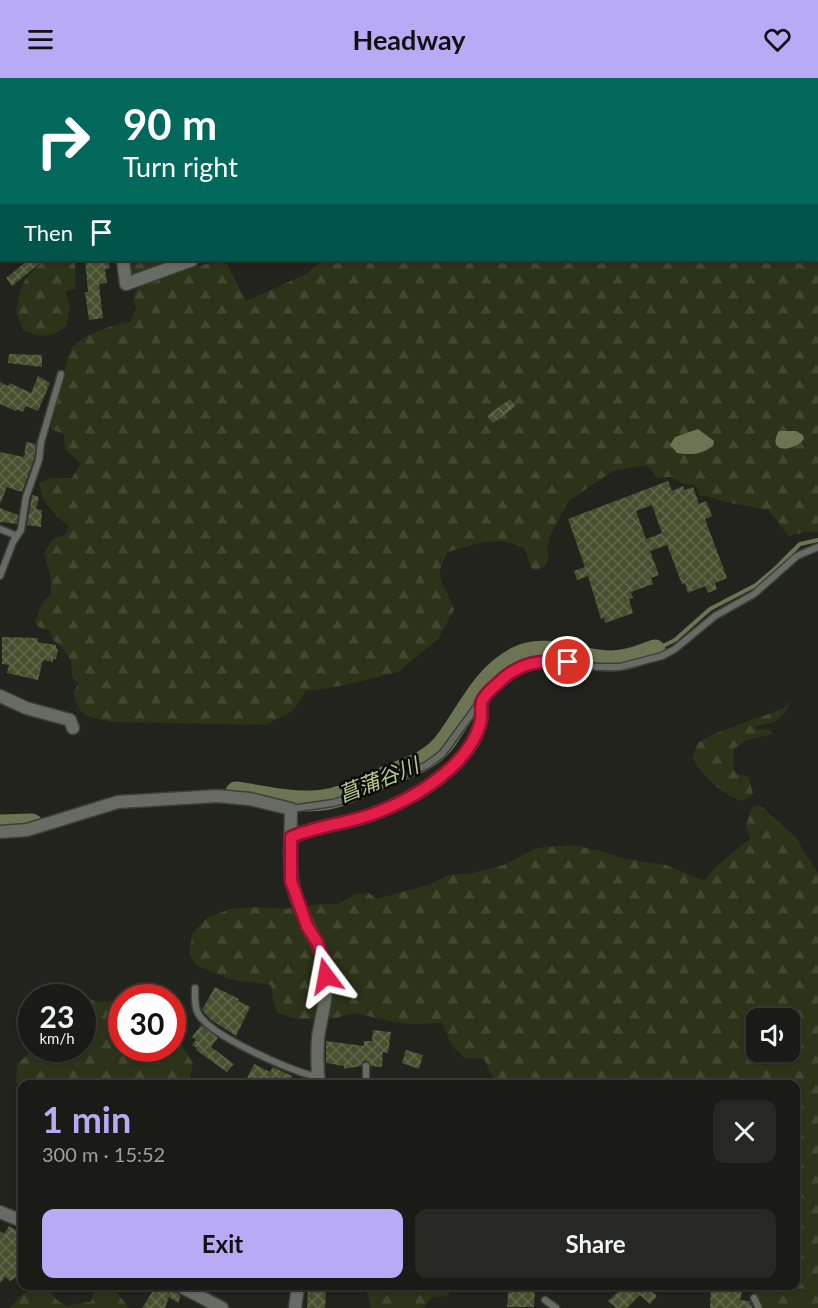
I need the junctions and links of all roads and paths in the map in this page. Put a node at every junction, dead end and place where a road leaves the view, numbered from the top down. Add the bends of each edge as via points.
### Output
1 (123, 261) edge
2 (189, 261) edge
3 (61, 374) dead end
4 (0, 530) edge
5 (17, 537) junction
6 (818, 547) edge
7 (0, 576) edge
8 (0, 696) edge
9 (481, 703) junction
10 (73, 728) dead end
11 (291, 809) junction
12 (0, 832) edge
13 (291, 837) junction
14 (195, 988) dead end
15 (366, 1066) dead end
16 (317, 1080) edge
17 (319, 1080) edge
18 (366, 1080) edge
19 (0, 1212) edge
20 (18, 1219) edge
21 (185, 1290) edge
22 (297, 1290) edge
23 (754, 1298) dead end
24 (545, 1300) dead end
25 (202, 1303) edge
26 (222, 1308) edge
27 (295, 1308) edge
28 (556, 1308) edge
29 (759, 1308) edge

1 - 2 street via 126,284
3 - 5 lane
4 - 5 lane
5 - 7 lane
6 - 9 lane via 797,556 754,594 715,616 662,656 620,668 536,661 506,676
8 - 10 street via 70,720
9 - 11 lane via 442,754 427,765 360,795
9 - 13 street via 481,721 472,743 430,785 370,815
11 - 12 street via 217,796 118,802 27,830
11 - 13 street
13 - 17 street via 291,881 324,960 326,976 327,993 318,1037
14 - 16 lane via 196,1010 208,1024 235,1042
15 - 18 lane
19 - 20 street
21 - 25 street
22 - 27 street
23 - 29 lane
24 - 28 lane
25 - 26 street

